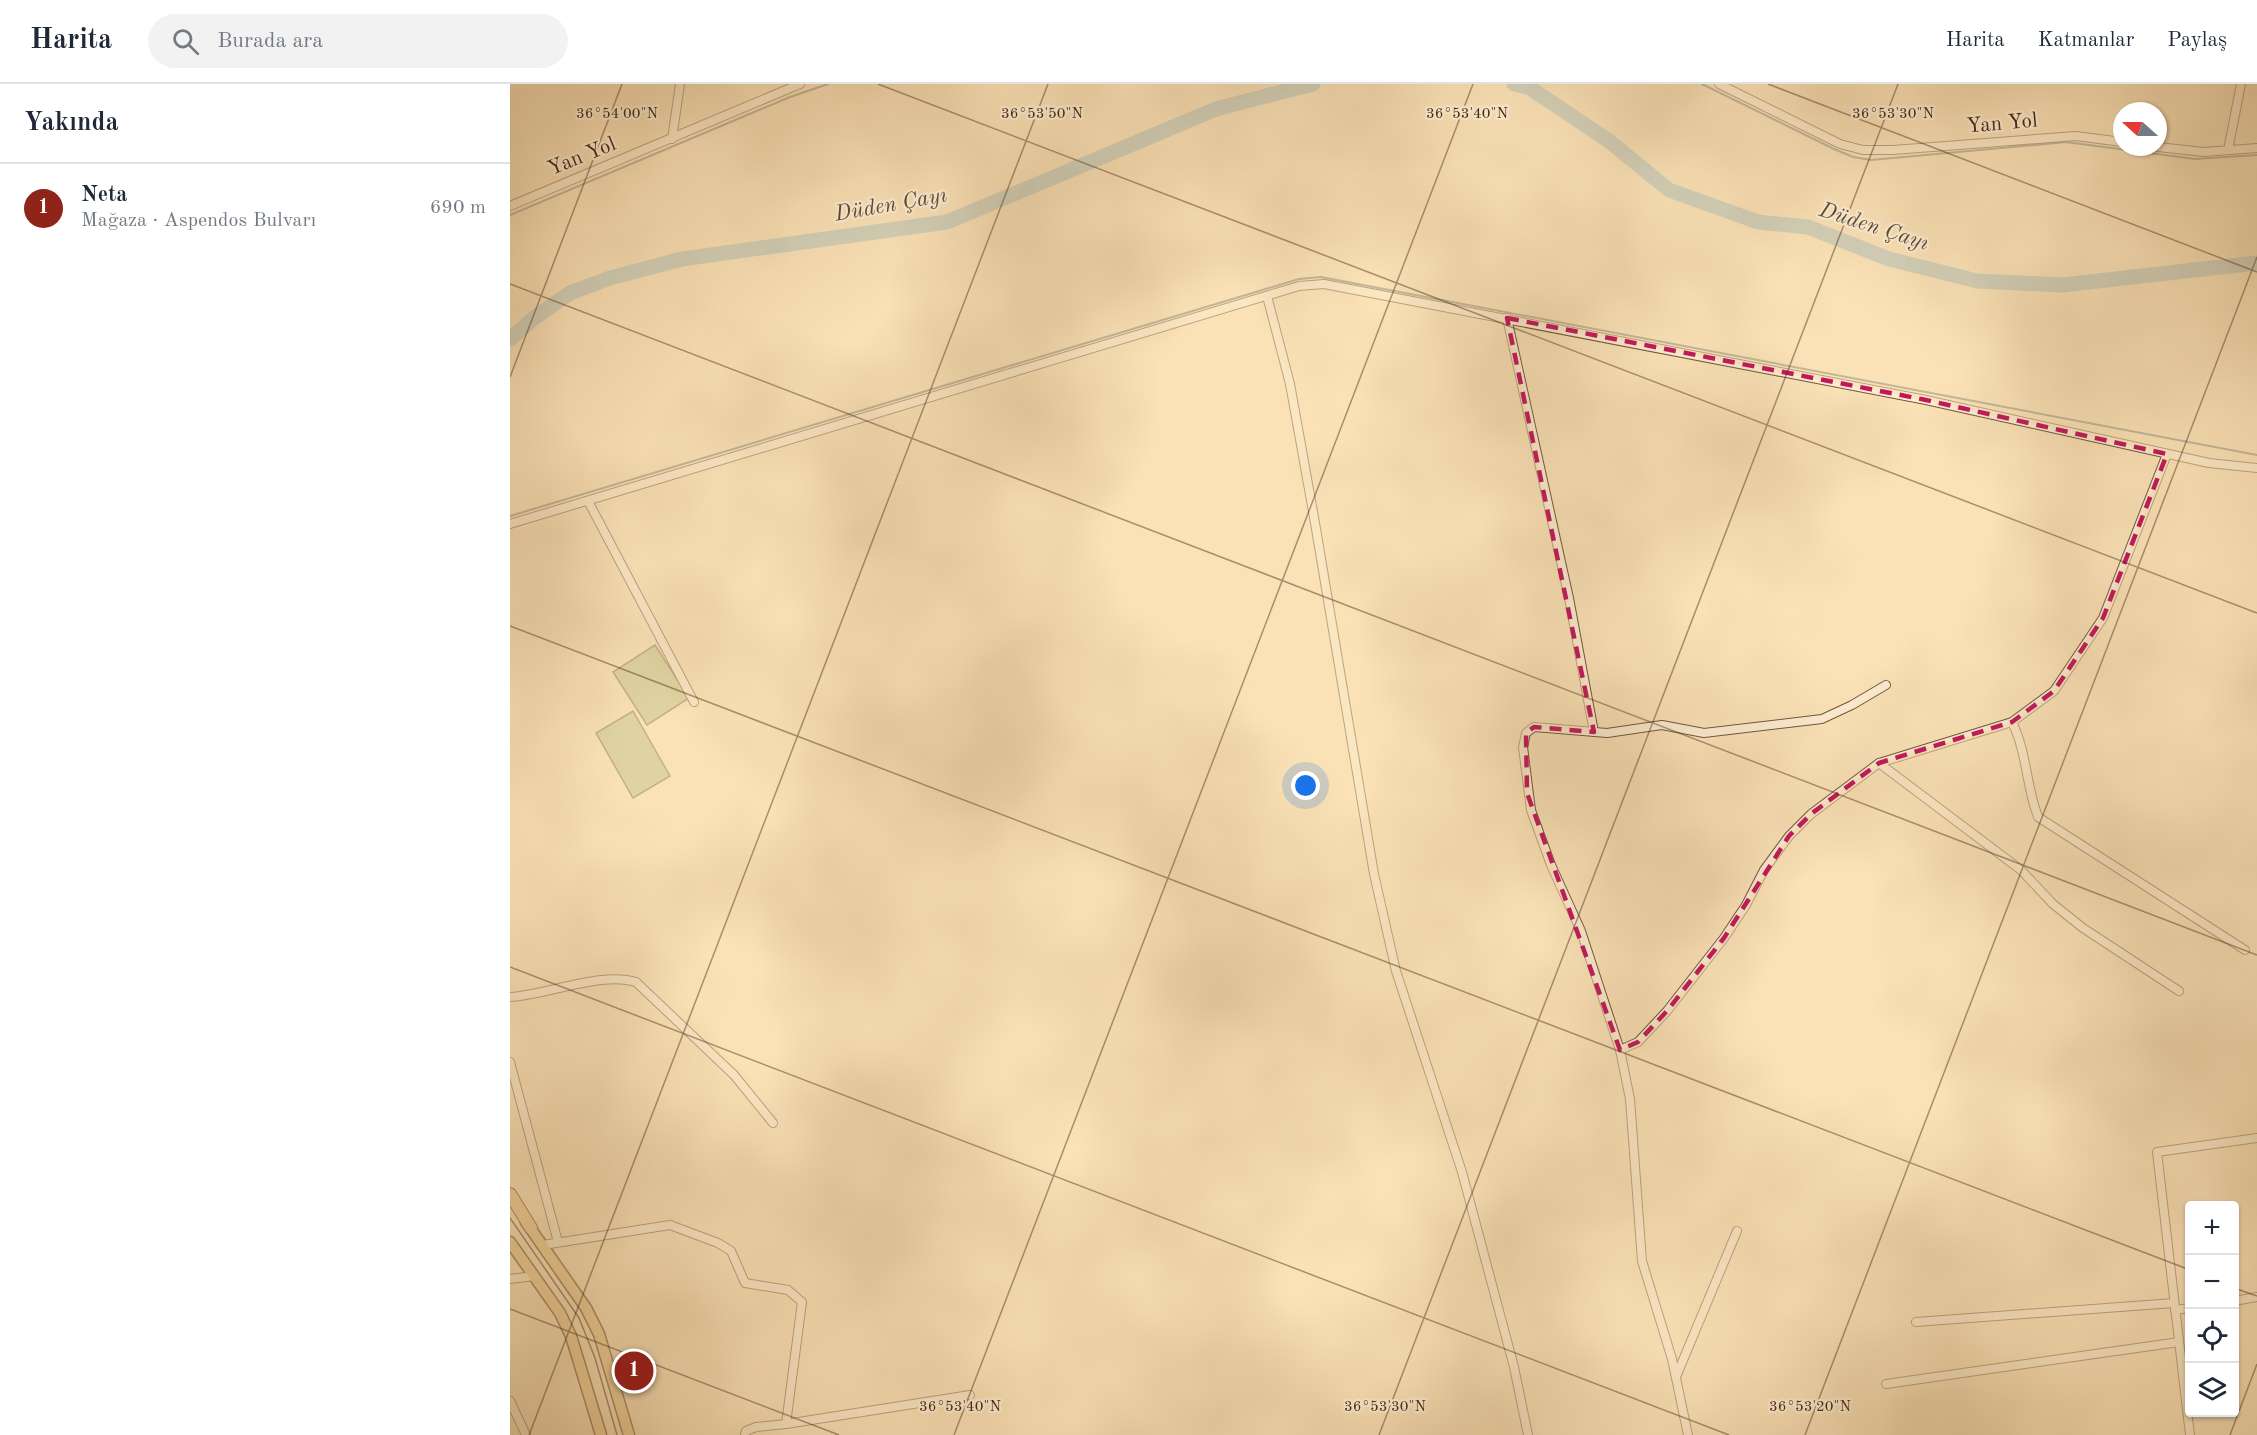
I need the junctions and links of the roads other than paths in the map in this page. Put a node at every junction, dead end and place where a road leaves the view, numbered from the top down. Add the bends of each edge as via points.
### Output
1 (680, 84) edge
2 (800, 84) edge
3 (1719, 84) edge
4 (2241, 84) edge
5 (672, 139) junction
6 (2113, 141) edge
7 (2167, 148) edge
8 (2257, 148) edge
9 (2228, 150) junction
10 (510, 206) edge
11 (1267, 296) junction
12 (1507, 318) junction
13 (2167, 454) junction
14 (2257, 468) edge
15 (588, 501) junction
16 (510, 524) edge
17 (1886, 685) dead end
18 (694, 702) dead end
19 (2012, 722) junction
20 (1594, 732) junction
21 (1879, 763) junction
22 (2245, 950) dead end
23 (2179, 992) dead end
24 (510, 997) edge
25 (1620, 1050) junction
26 (510, 1062) edge
27 (773, 1122) dead end
28 (2257, 1138) edge
29 (510, 1194) edge
30 (510, 1201) edge
31 (531, 1228) junction
32 (1737, 1231) dead end
33 (510, 1242) edge
34 (558, 1242) junction
35 (543, 1245) junction
36 (534, 1276) junction
37 (510, 1279) edge
38 (2257, 1297) edge
39 (2239, 1300) edge
40 (2175, 1306) junction
41 (2185, 1307) edge
42 (1916, 1322) dead end
43 (2179, 1342) junction
44 (1676, 1377) junction
45 (1886, 1384) dead end
46 (970, 1395) dead end
47 (510, 1401) edge
48 (786, 1424) junction
49 (526, 1435) edge
50 (601, 1435) edge
51 (629, 1435) edge
52 (745, 1435) edge
53 (1528, 1435) edge
54 (1688, 1435) edge
55 (2190, 1435) edge

1 - 5 street
2 - 5 street, Yan Yol
3 - 6 street, Yan Yol via 1826,137 1863,150 2076,136
4 - 9 street
5 - 10 street, Yan Yol
7 - 9 street
8 - 9 street
11 - 12 street via 1299,286 1324,284
11 - 15 street
11 - 53 street via 1290,384 1374,874 1391,949 1462,1172
12 - 13 street via 1926,400
12 - 20 street via 1569,598
13 - 14 street
13 - 19 street via 2096,633 2054,691
15 - 16 street
15 - 18 street
17 - 20 street via 1822,719 1704,732 1662,725
19 - 21 street
19 - 22 street via 2021,742 2038,817
20 - 25 street via 1534,727 1526,733 1523,747 1527,793 1537,830 1584,941
21 - 23 street via 2021,870 2053,904 2083,927
21 - 25 street via 1837,793 1789,836 1764,870 1746,905 1689,983 1638,1042
24 - 27 street via 572,985 626,979 636,982 734,1075
25 - 44 street via 1630,1099 1642,1261
26 - 34 street
28 - 40 street via 2157,1152
29 - 31 highway
30 - 31 main road
31 - 35 main road
32 - 44 street
33 - 36 main road
34 - 35 street
34 - 48 street via 670,1225 731,1251 745,1282 788,1290 802,1302
35 - 51 main road via 581,1299 599,1334
36 - 37 street
36 - 50 main road via 571,1336
38 - 39 street
40 - 41 street
40 - 42 street
40 - 43 street
43 - 45 street
43 - 55 street
44 - 54 street
46 - 48 street
47 - 49 street
48 - 52 street via 756,1427

